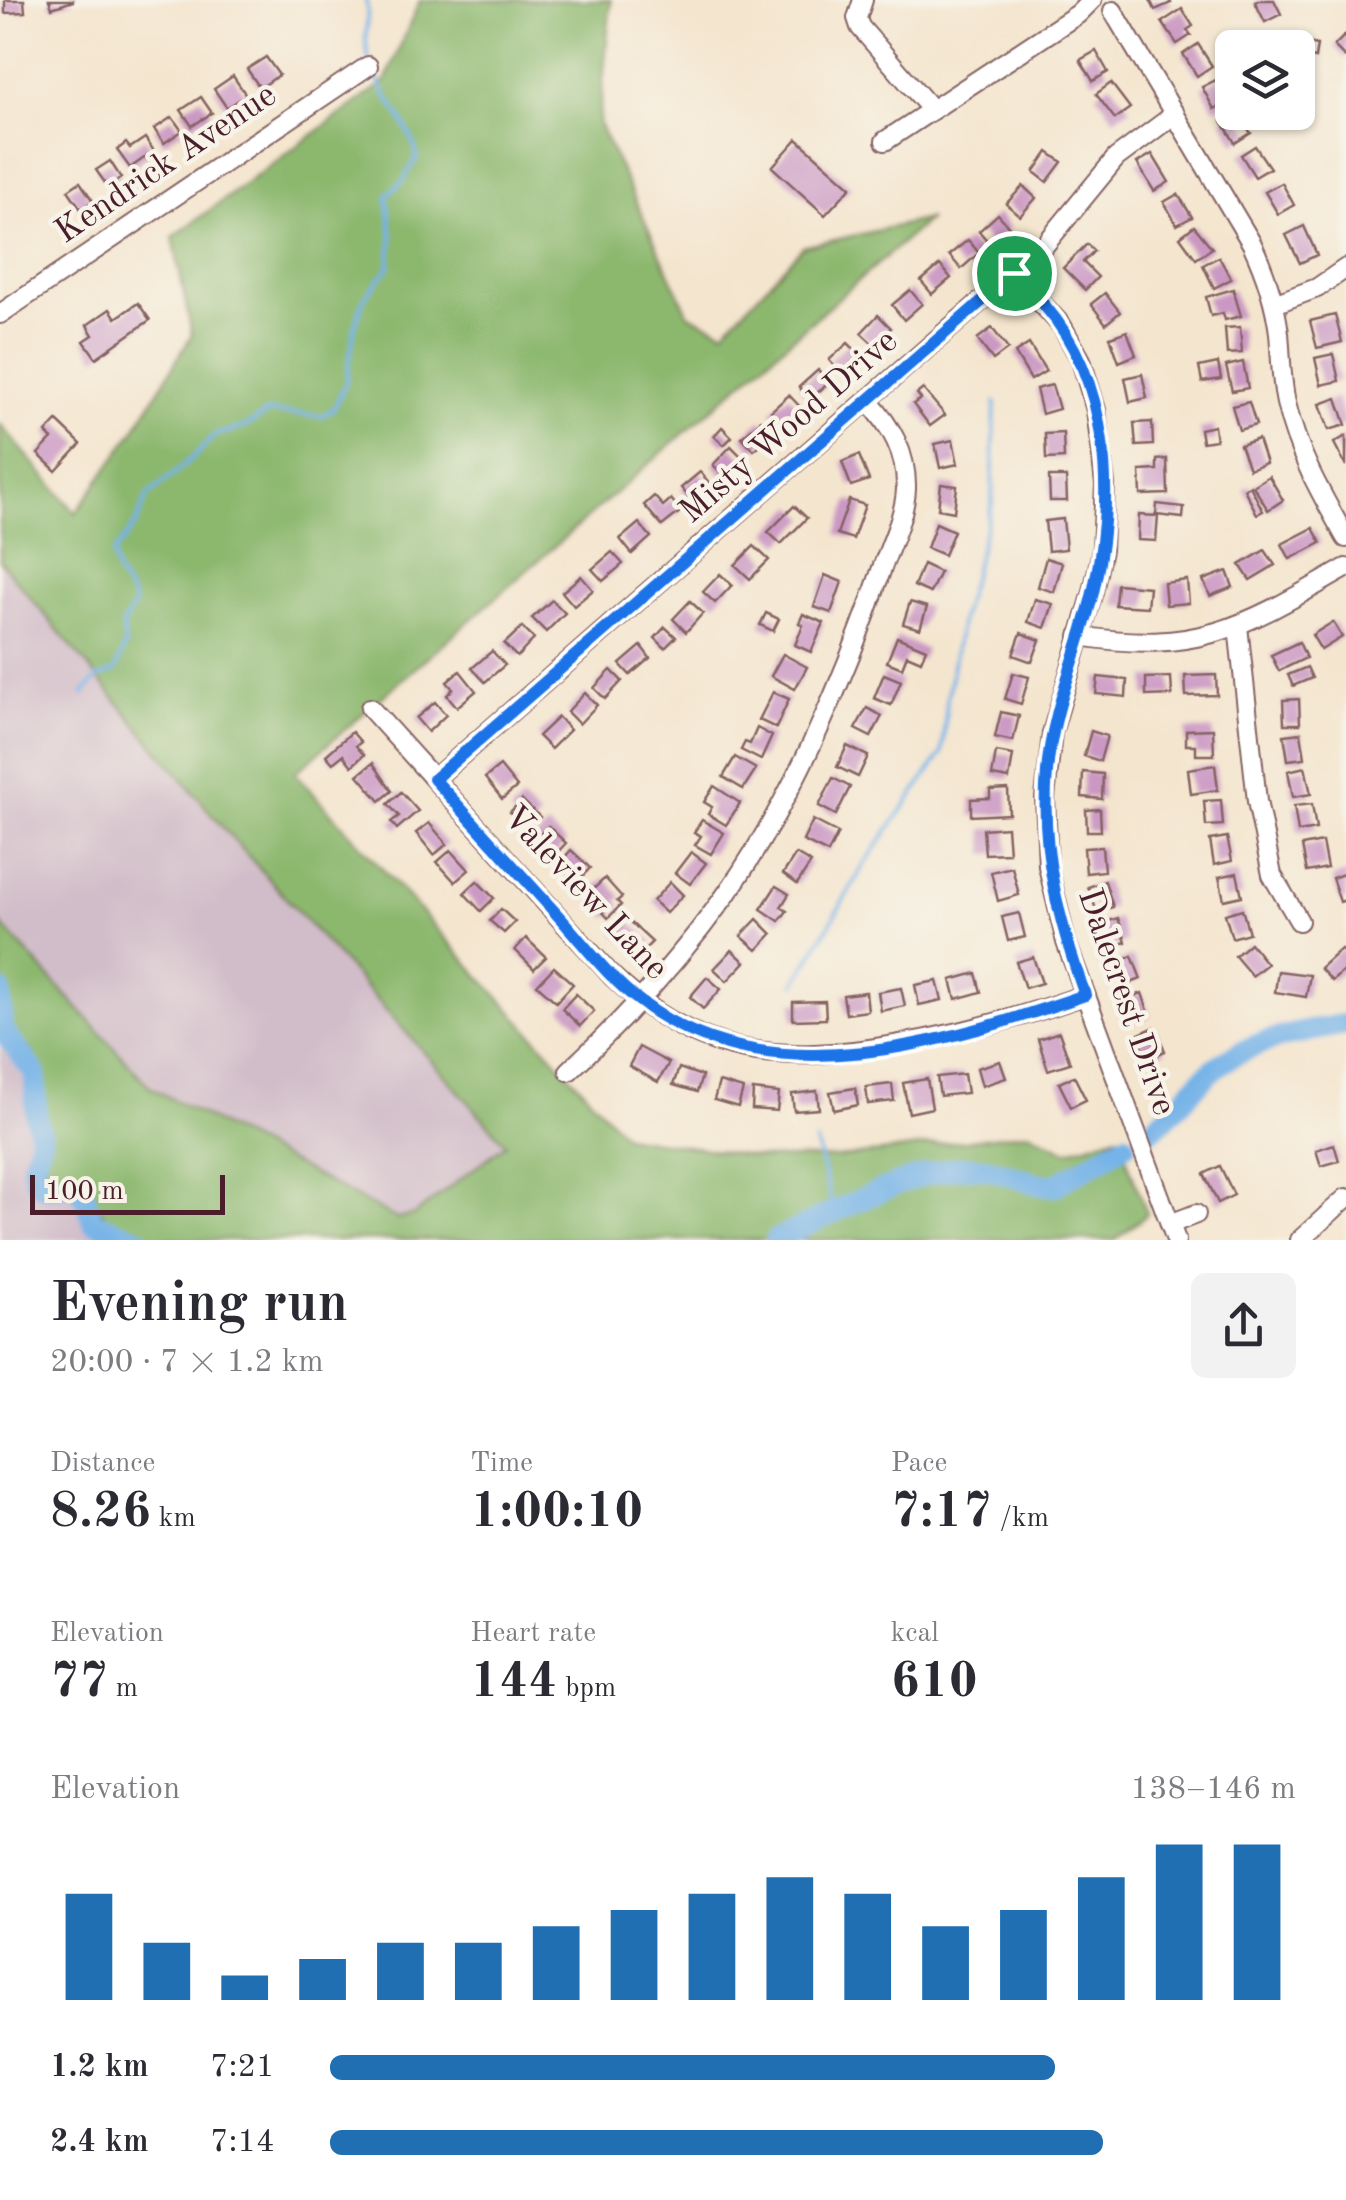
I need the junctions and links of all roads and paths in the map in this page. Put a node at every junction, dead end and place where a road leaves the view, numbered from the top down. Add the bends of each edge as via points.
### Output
1 (863, 0) edge
2 (1092, 0) edge
3 (1114, 11) dead end
4 (368, 66) dead end
5 (932, 110) junction
6 (1176, 114) junction
7 (885, 141) dead end
8 (1346, 268) edge
9 (1014, 273) junction
10 (1274, 304) junction
11 (0, 314) edge
12 (868, 401) junction
13 (1346, 538) edge
14 (1346, 568) edge
15 (1238, 626) junction
16 (1079, 636) junction
17 (370, 708) dead end
18 (434, 779) junction
19 (1299, 921) dead end
20 (1085, 995) junction
21 (640, 1002) junction
22 (569, 1071) dead end
23 (1346, 1198) edge
24 (1196, 1214) dead end
25 (1173, 1232) edge
26 (1300, 1240) edge

1 - 5 street via 860,28
2 - 5 street
3 - 6 street
4 - 11 street, Kendrick Avenue
5 - 7 street
6 - 9 street, Misty Wood Drive via 1116,158
6 - 10 street via 1252,244
8 - 10 street
9 - 12 street, Misty Wood Drive
9 - 16 street, Dalecrest Drive via 1062,326 1082,360 1096,410 1105,521
10 - 13 street via 1293,430
12 - 18 street, Misty Wood Drive
12 - 21 street via 899,446 906,485 870,606 764,834
14 - 15 street
15 - 16 street via 1155,643
15 - 19 street via 1268,857
16 - 20 street, Dalecrest Drive via 1052,733 1045,830 1055,903
17 - 18 street, Valeview Lane
18 - 21 street, Valeview Lane
20 - 21 street, Valeview Lane via 962,1034 804,1056 729,1046
20 - 25 street, Dalecrest Drive
21 - 22 street
23 - 26 street
24 - 25 street

